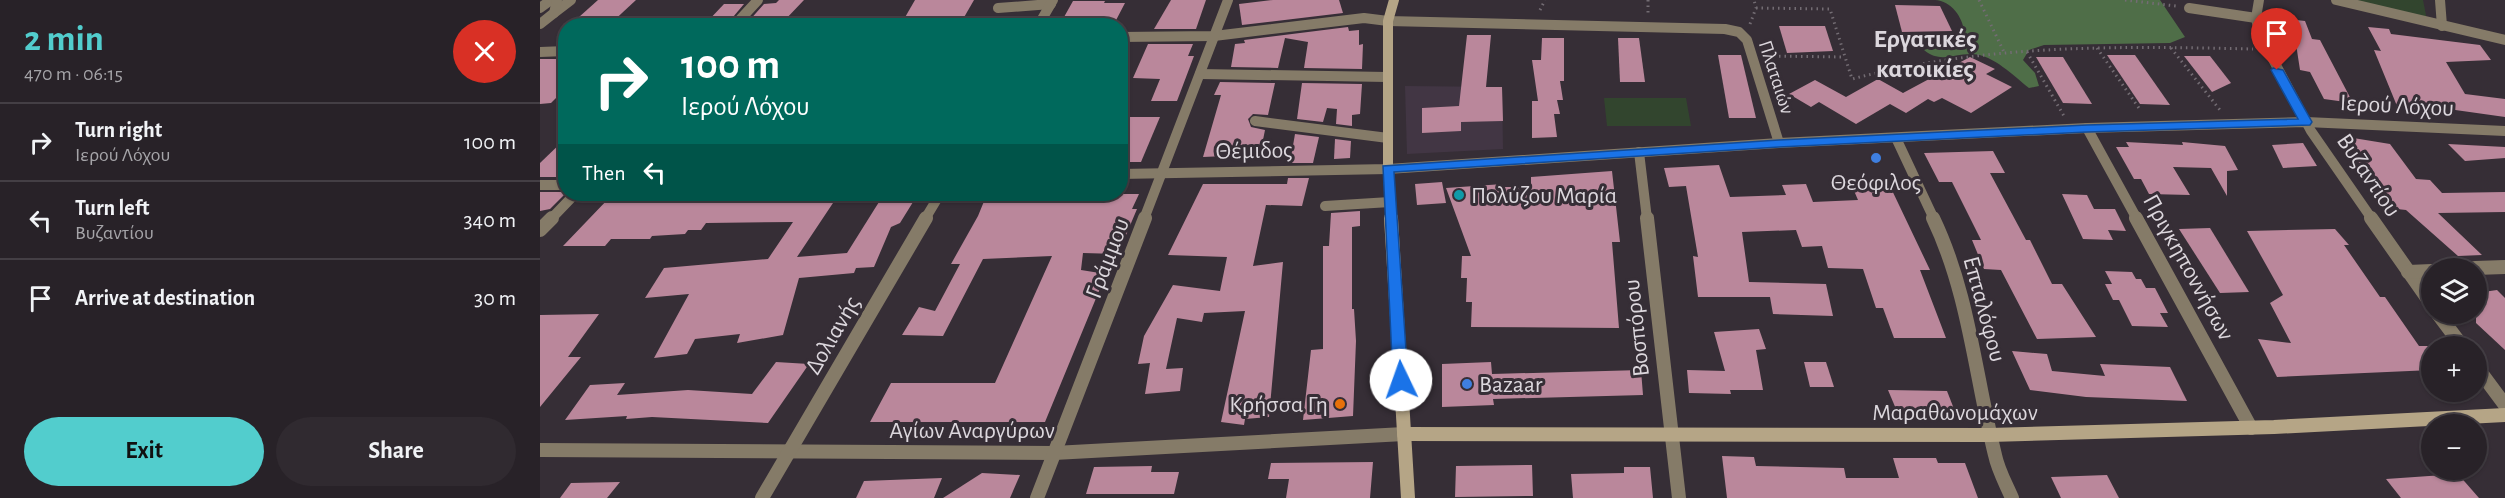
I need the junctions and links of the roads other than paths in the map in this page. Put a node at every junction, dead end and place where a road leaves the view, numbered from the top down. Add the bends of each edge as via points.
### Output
1 (551, 0) edge
2 (557, 0) edge
3 (571, 0) edge
4 (758, 0) edge
5 (1228, 0) edge
6 (1394, 0) edge
7 (2259, 0) edge
8 (2336, 0) edge
9 (2440, 0) edge
10 (1052, 2) edge
11 (540, 8) edge
12 (998, 8) dead end
13 (2189, 8) road end
14 (554, 13) junction
15 (741, 18) edge
16 (1043, 18) edge
17 (2256, 18) junction
18 (1388, 21) junction
19 (540, 24) edge
20 (2442, 26) junction
21 (1215, 36) junction
22 (1128, 37) edge
23 (2505, 40) edge
24 (558, 51) edge
25 (540, 52) edge
26 (1200, 74) junction
27 (1387, 77) junction
28 (1255, 121) dead end
29 (2306, 122) junction
30 (2087, 128) junction
31 (2503, 132) edge
32 (1388, 138) junction
33 (1896, 138) junction
34 (1779, 143) junction
35 (1639, 152) junction
36 (1388, 169) junction
37 (1162, 173) junction
38 (1128, 174) edge
39 (540, 185) edge
40 (558, 185) edge
41 (568, 201) edge
42 (936, 201) edge
43 (1390, 202) junction
44 (1325, 206) dead end
45 (540, 230) edge
46 (2505, 267) edge
47 (2487, 268) edge
48 (2421, 271) edge
49 (2408, 272) junction
50 (2421, 289) edge
51 (2487, 381) edge
52 (2505, 405) edge
53 (2505, 415) edge
54 (2251, 428) junction
55 (1404, 434) junction
56 (1671, 434) junction
57 (1990, 435) junction
58 (540, 450) edge
59 (790, 451) junction
60 (1054, 453) junction
61 (762, 498) edge
62 (1037, 498) edge
63 (1408, 498) edge
64 (1679, 498) edge
65 (2012, 498) edge

1 - 11 street
2 - 14 street
3 - 14 street
4 - 15 street
5 - 21 street, Γράμμου
6 - 18 street
7 - 17 street, Βυζαντίου
8 - 20 street
9 - 20 street
10 - 12 street
10 - 16 street
13 - 17 street
14 - 19 street
17 - 29 street, Βυζαντίου via 2265,50
18 - 21 street, Πλαταιών via 1351,19
18 - 27 street
18 - 34 street, Πλαταιών via 1649,26 1739,32 1753,56
20 - 23 street
21 - 22 street, Πλαταιών
21 - 26 street, Γράμμου
24 - 25 street
26 - 27 street
26 - 37 street, Γράμμου
27 - 32 street
28 - 32 street
29 - 30 street, Ιερού Λόχου
29 - 31 street, Ιερού Λόχου
29 - 49 street, Βυζαντίου
30 - 33 street, Ιερού Λόχου
30 - 54 street, Πριγκηποννήσων
32 - 36 street
33 - 34 street, Ιερού Λόχου
33 - 57 street, Επταλόφου via 1936,223 1956,278 1975,349
34 - 35 street, Ιερού Λόχου
35 - 36 street, Ιερού Λόχου
35 - 56 street, Βοσπόρου
36 - 37 street, Θέμιδος
36 - 43 street
37 - 38 street, Θέμιδος
37 - 60 street, Γράμμου
39 - 40 street
41 - 45 street
42 - 59 street, Δολιανής
43 - 44 street
43 - 55 street
46 - 47 street
48 - 49 street
49 - 50 street, Βυζαντίου
51 - 52 street
53 - 54 street, Μαραθωνομάχων
54 - 57 street, Μαραθωνομάχων
55 - 56 street, Μαραθωνομάχων
55 - 60 street, Αγίων Αναργύρων
55 - 63 street
56 - 57 street, Μαραθωνομάχων
56 - 64 street, Βοσπόρου
57 - 65 street, Επταλόφου
58 - 59 street, Αγίων Αναργύρων
59 - 60 street, Αγίων Αναργύρων
59 - 61 street, Δολιανής
60 - 62 street, Γράμμου

